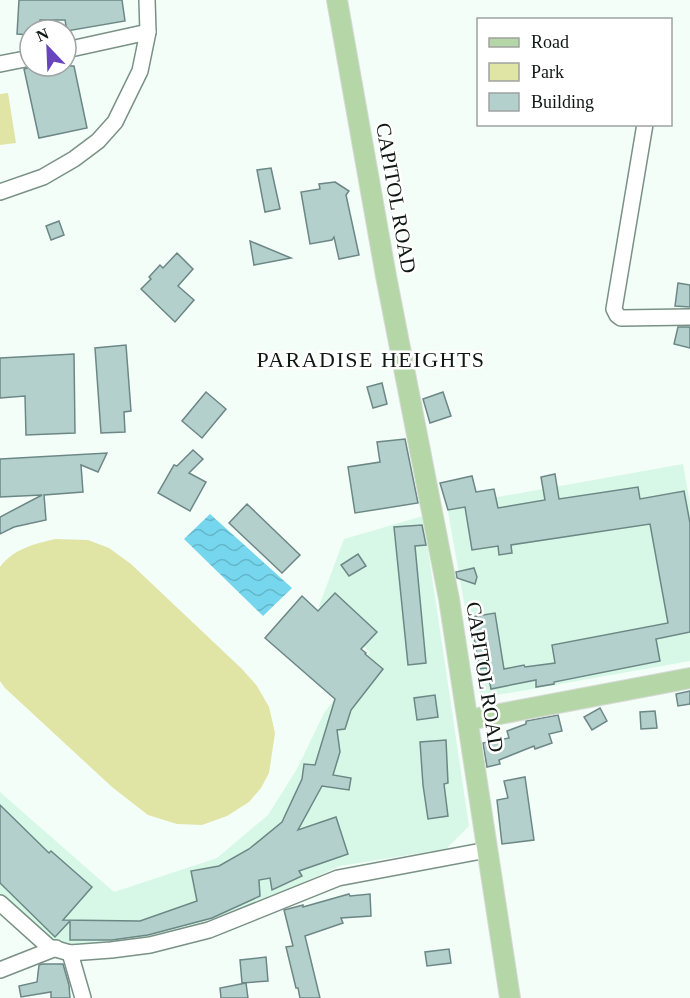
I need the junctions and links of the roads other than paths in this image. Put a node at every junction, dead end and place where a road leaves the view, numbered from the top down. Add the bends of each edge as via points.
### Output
1 (147, 0) edge
2 (337, 0) edge
3 (148, 32) junction
4 (78, 47) edge
5 (18, 60) edge
6 (0, 64) edge
7 (645, 126) edge
8 (0, 192) edge
9 (690, 317) edge
10 (690, 678) edge
11 (468, 720) junction
12 (487, 850) junction
13 (0, 903) edge
14 (63, 951) junction
15 (0, 970) edge
16 (83, 998) edge
17 (510, 998) edge

1 - 3 street
2 - 11 main road, CAPITOL ROAD
3 - 4 street
3 - 8 street via 141,71 115,122 98,141 42,177
5 - 6 street
7 - 9 street via 614,309 621,318
10 - 11 main road
11 - 12 main road, CAPITOL ROAD
12 - 14 street via 338,878 209,930 150,945
12 - 17 main road, CAPITOL ROAD
13 - 14 street via 47,946
14 - 15 street
14 - 16 street

